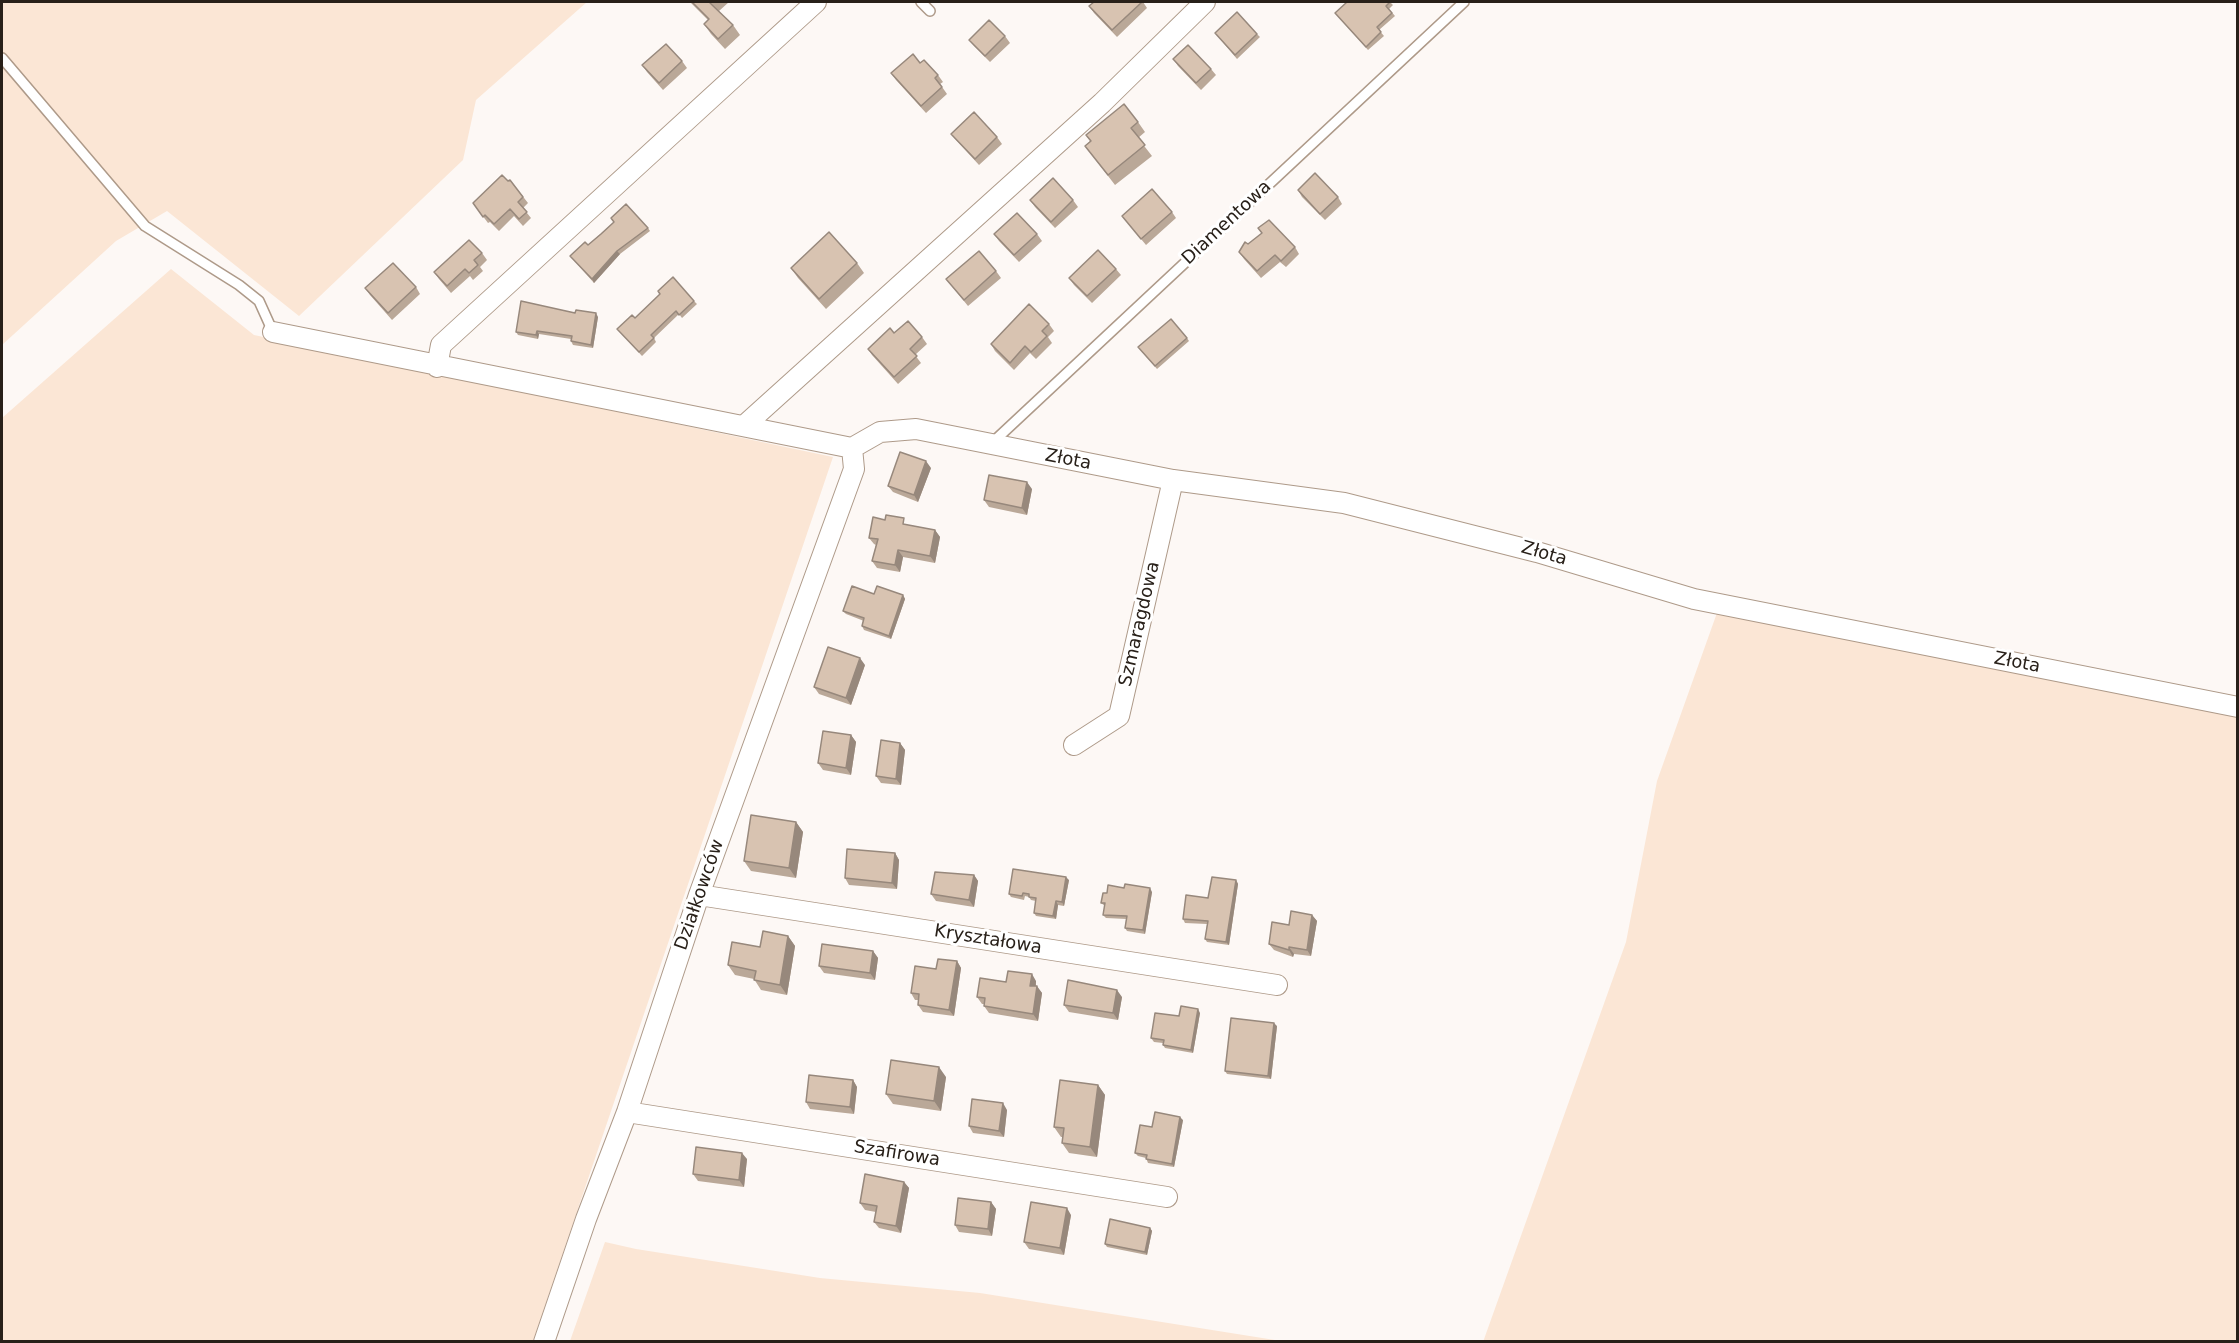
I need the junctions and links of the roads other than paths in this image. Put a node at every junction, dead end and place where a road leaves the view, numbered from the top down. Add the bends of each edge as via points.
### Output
1 (816, 2) edge
2 (921, 2) edge
3 (1205, 2) edge
4 (1464, 2) edge
5 (930, 11) dead end
6 (2, 58) edge
7 (273, 332) joint
8 (437, 367) junction
9 (746, 425) junction
10 (990, 445) junction
11 (852, 448) junction
12 (1173, 480) junction
13 (2238, 707) edge
14 (1074, 745) dead end
15 (699, 895) junction
16 (1277, 985) dead end
17 (627, 1112) junction
18 (1167, 1197) dead end
19 (544, 1341) edge

1 - 8 street via 441,345
2 - 5 lane
3 - 9 street via 1102,103
4 - 10 lane, Diamentowa
6 - 7 lane via 146,226 246,290 259,301
7 - 8 street
8 - 9 street
9 - 11 street
10 - 11 street, Złota via 916,429 880,432
10 - 12 street, Złota
11 - 15 street, Działkowców via 854,469
12 - 13 street, Złota via 1344,503 1537,552 1694,599
12 - 14 street, Szmaragdowa via 1119,716
15 - 16 street, Kryształowa
15 - 17 street, Działkowców
17 - 18 street, Szafirowa
17 - 19 street, Działkowców

